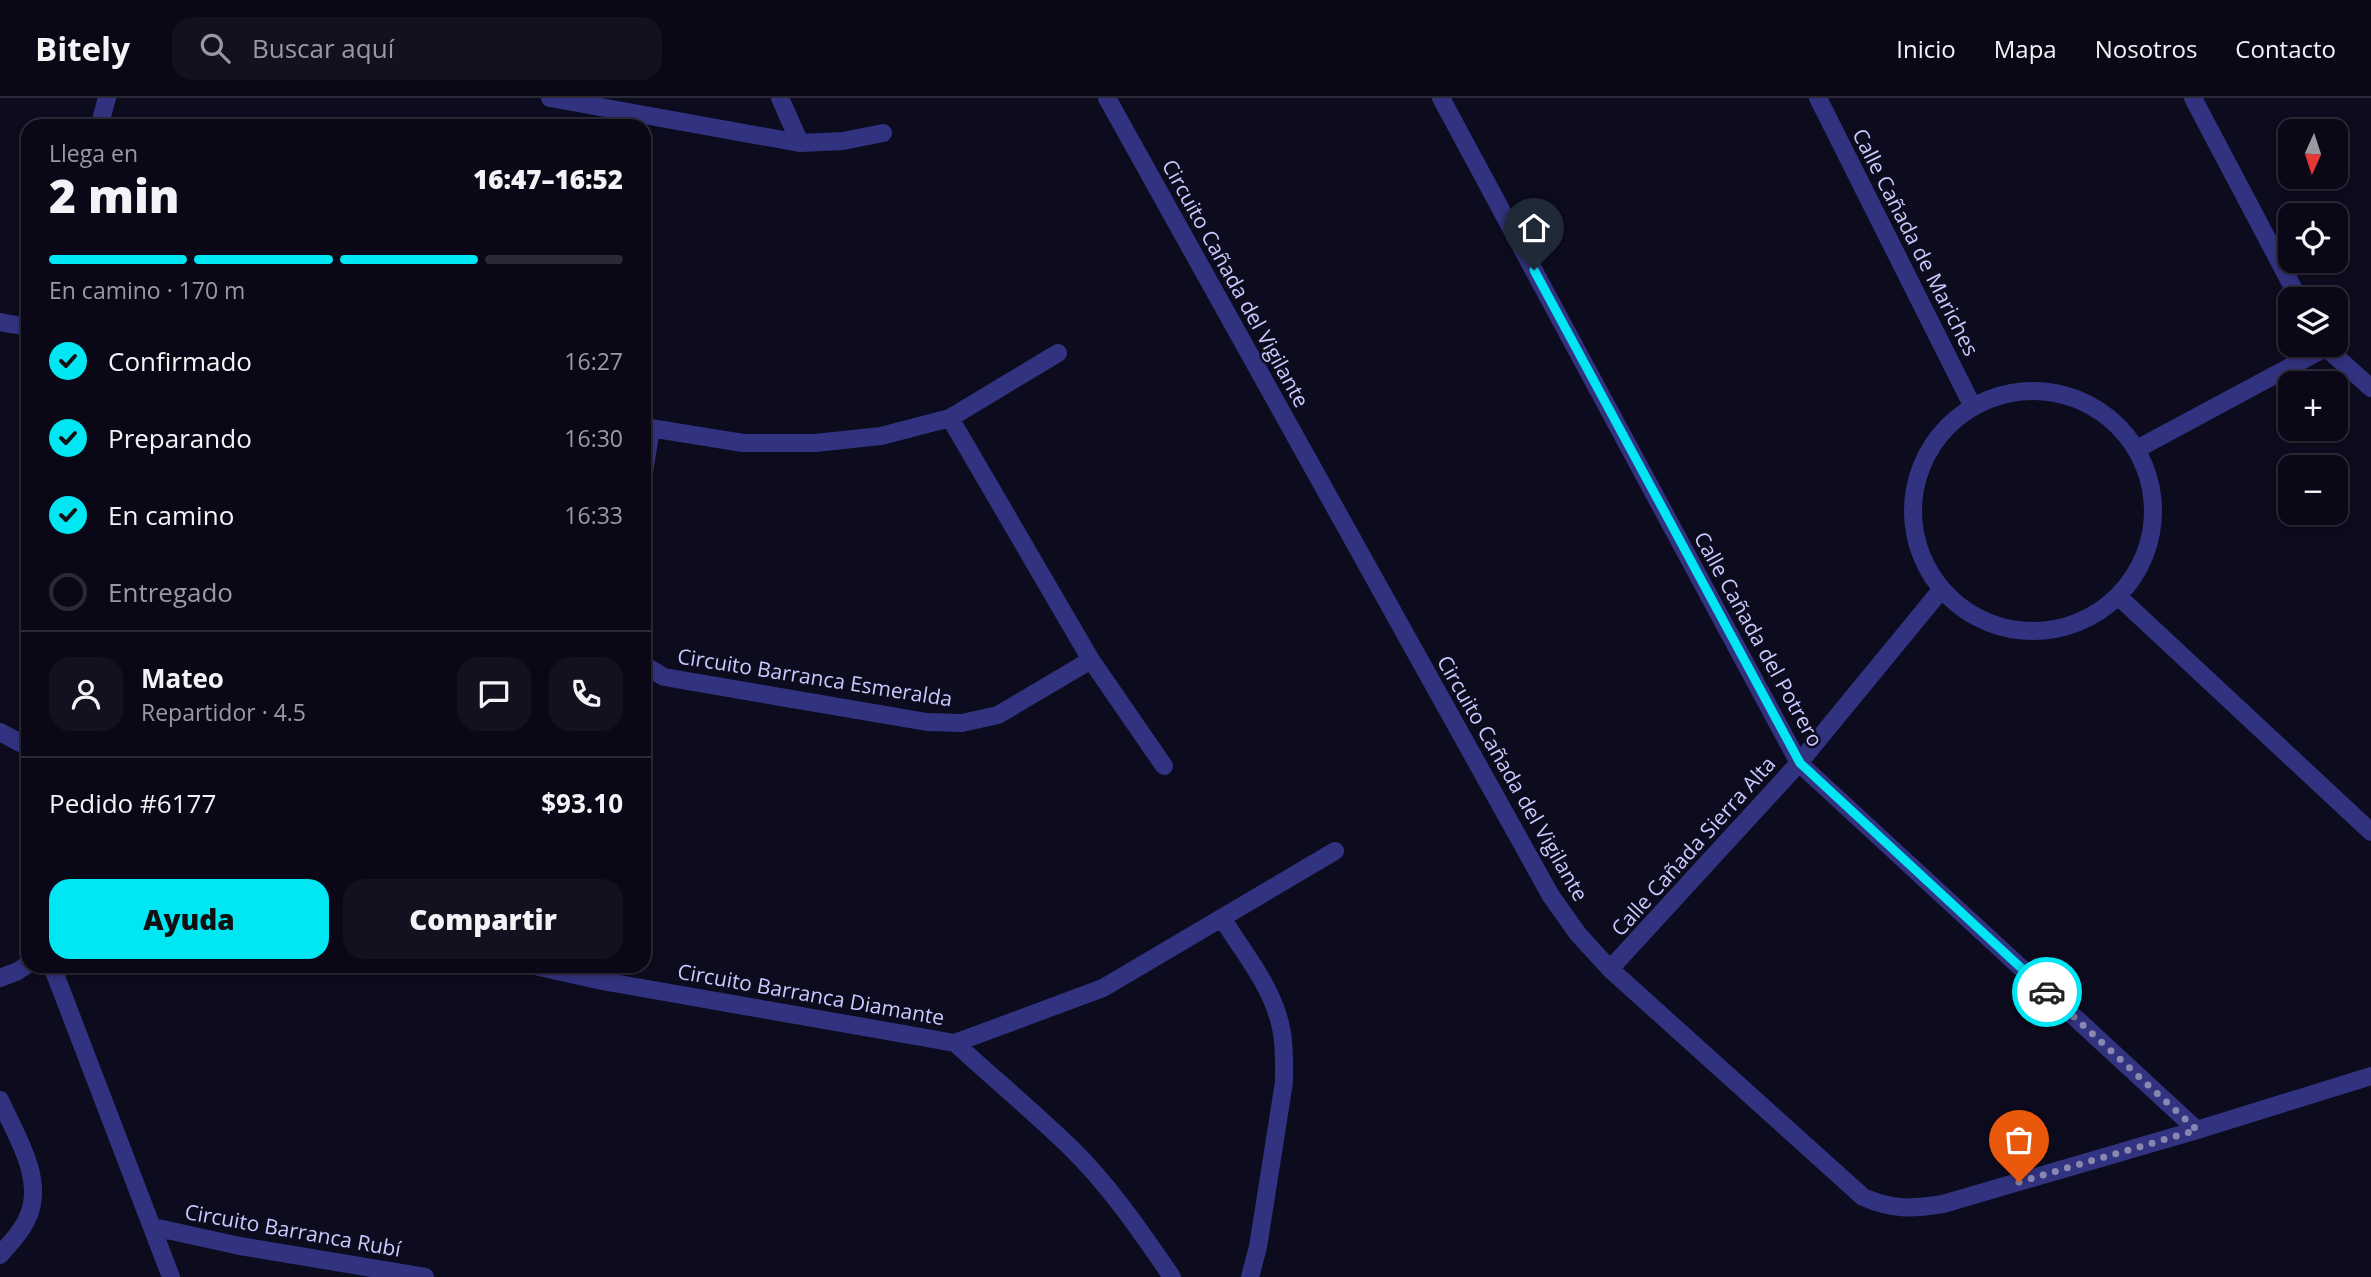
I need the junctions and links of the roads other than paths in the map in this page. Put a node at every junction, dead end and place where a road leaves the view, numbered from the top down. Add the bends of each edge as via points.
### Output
1 (107, 98) edge
2 (550, 98) edge
3 (780, 98) edge
4 (1107, 98) edge
5 (1441, 98) edge
6 (1818, 98) edge
7 (2193, 98) edge
8 (102, 116) dead end
9 (883, 133) dead end
10 (800, 143) junction
11 (2293, 287) edge
12 (0, 322) edge
13 (21, 326) edge
14 (1058, 353) dead end
15 (2304, 357) edge
16 (2337, 357) edge
17 (2371, 387) edge
18 (1973, 407) junction
19 (950, 418) junction
20 (651, 429) edge
21 (2137, 449) junction
22 (1941, 590) junction
23 (2119, 597) junction
24 (1091, 660) junction
25 (651, 669) edge
26 (0, 732) edge
27 (21, 743) edge
28 (1800, 763) junction
29 (1164, 766) dead end
30 (2371, 832) edge
31 (1335, 851) dead end
32 (1222, 918) junction
33 (21, 969) edge
34 (1611, 970) junction
35 (55, 973) edge
36 (566, 973) edge
37 (0, 978) edge
38 (955, 1043) junction
39 (2371, 1076) edge
40 (0, 1100) edge
41 (2197, 1130) junction
42 (153, 1227) junction
43 (0, 1255) edge
44 (172, 1277) edge
45 (425, 1277) edge
46 (1172, 1277) edge
47 (1250, 1277) edge

1 - 8 street
2 - 10 street
3 - 10 street
4 - 34 street, Circuito Cañada del Vigilante via 1551,896 1577,934
5 - 28 street, Calle Cañada del Potrero
6 - 18 street, Calle Cañada de Mariches
7 - 11 street
9 - 10 street
12 - 13 street
14 - 19 street
15 - 21 street
16 - 17 street
18 - 21 street via 2008,393 2045,391 2081,400 2113,421
18 - 22 street via 1945,428 1925,457 1914,491 1913,526 1923,560
19 - 20 street via 881,436 815,443 743,443
19 - 24 street
21 - 23 street via 2152,486 2154,526 2142,564
22 - 23 street via 1972,615 2022,630 2049,631 2086,619
22 - 28 street, Calle Cañada Sierra Alta
23 - 30 street
24 - 25 street, Circuito Barranca Esmeralda via 998,715 962,723 927,722 664,677
24 - 29 street
26 - 27 street
28 - 34 street, Calle Cañada Sierra Alta
28 - 41 street, Calle Cañada del Potrero
31 - 32 street, Circuito Barranca Diamante
32 - 38 street, Circuito Barranca Diamante via 1102,988
32 - 47 street via 1269,992 1281,1027 1284,1057 1282,1096
33 - 37 street
34 - 41 street, Circuito Cañada del Vigilante via 1863,1197 1886,1207 1943,1204
35 - 42 street
36 - 38 street, Circuito Barranca Diamante
38 - 46 street, Circuito Barranca Diamante via 1071,1147 1116,1198
39 - 41 street, Circuito Cañada del Vigilante
40 - 43 street via 32,1173 33,1197 27,1219
42 - 44 street
42 - 45 street, Circuito Barranca Rubí

